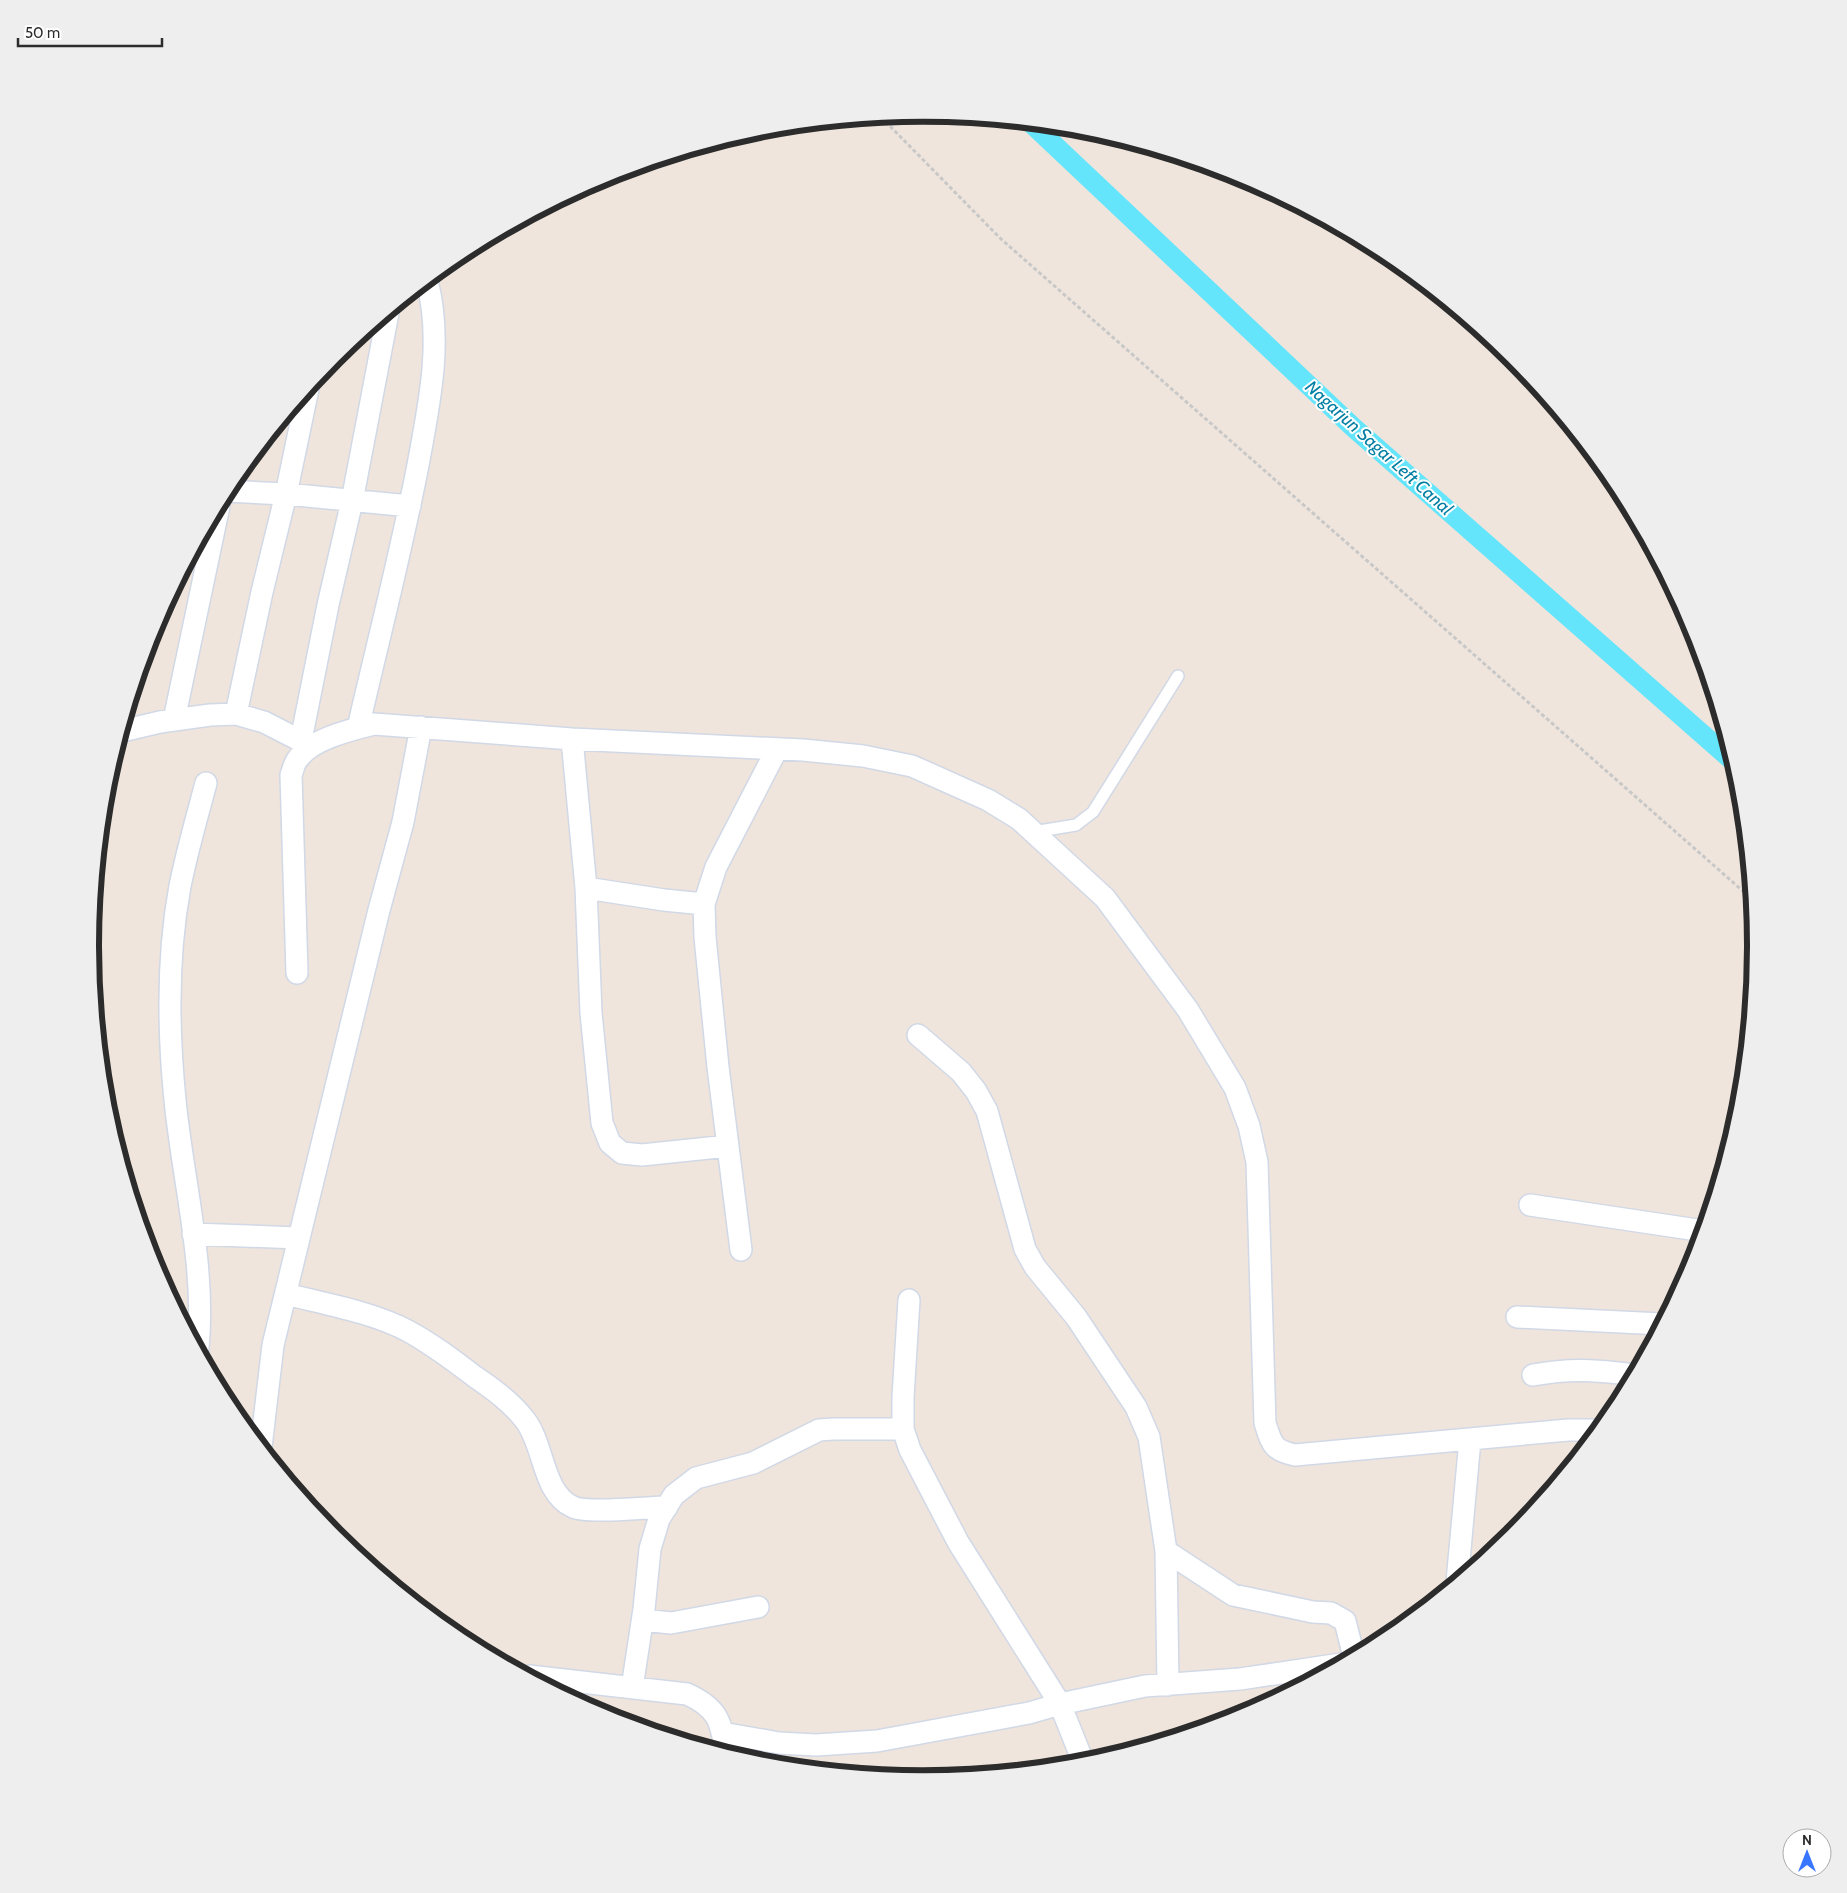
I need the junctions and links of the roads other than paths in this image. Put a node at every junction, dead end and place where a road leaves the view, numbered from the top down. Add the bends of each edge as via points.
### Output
1 (429, 287) edge
2 (387, 321) edge
3 (306, 400) edge
4 (236, 491) edge
5 (286, 494) junction
6 (352, 501) junction
7 (410, 506) junction
8 (215, 524) edge
9 (1178, 676) dead end
10 (236, 714) junction
11 (174, 720) junction
12 (421, 727) junction
13 (358, 728) junction
14 (128, 730) edge
15 (572, 739) junction
16 (306, 743) junction
17 (777, 749) junction
18 (206, 783) dead end
19 (1032, 832) junction
20 (586, 888) junction
21 (704, 904) junction
22 (297, 974) dead end
23 (918, 1035) dead end
24 (728, 1146) junction
25 (1530, 1205) dead end
26 (1697, 1230) edge
27 (193, 1234) junction
28 (299, 1238) junction
29 (741, 1250) dead end
30 (286, 1294) junction
31 (909, 1300) dead end
32 (1517, 1317) dead end
33 (1656, 1324) edge
34 (199, 1340) edge
35 (1629, 1373) edge
36 (1533, 1375) dead end
37 (904, 1429) junction
38 (1591, 1430) edge
39 (262, 1439) edge
40 (1470, 1440) junction
41 (667, 1506) junction
42 (1166, 1551) junction
43 (1458, 1575) edge
44 (758, 1607) dead end
45 (643, 1620) junction
46 (1352, 1651) edge
47 (1326, 1666) edge
48 (543, 1678) edge
49 (1168, 1685) junction
50 (632, 1688) junction
51 (1060, 1704) junction
52 (724, 1743) edge
53 (1081, 1756) edge

1 - 7 street via 435,325 429,408
2 - 6 street
3 - 5 street
4 - 5 street
5 - 6 street
5 - 10 street
6 - 7 street
6 - 16 street via 328,605
7 - 13 street
8 - 11 street
9 - 19 lane via 1094,812 1076,825
10 - 11 street
10 - 16 street via 264,722
11 - 14 street
12 - 13 street via 374,724
12 - 15 street
12 - 28 street via 402,822
13 - 16 street
15 - 17 street
15 - 20 street
16 - 22 street via 291,775
17 - 19 street via 864,756 912,766 988,800 1019,819
17 - 21 street via 716,867
18 - 27 street via 180,886 171,960 170,1045
19 - 40 street via 1105,898 1188,1010 1235,1088 1249,1126 1256,1162 1265,1423 1271,1441 1280,1452 1295,1455
20 - 21 street
20 - 24 street via 591,1013 602,1123 610,1143 622,1153 642,1155
21 - 24 street
23 - 42 street via 961,1072 976,1091 987,1111 1025,1249 1035,1268 1076,1317 1136,1407 1149,1437
24 - 29 street
25 - 26 street
27 - 28 street
27 - 34 street via 199,1285
28 - 30 street
30 - 39 street via 273,1345
30 - 41 street via 407,1330 502,1396 527,1421 553,1489 560,1499 574,1508
31 - 37 street
32 - 33 street
35 - 36 street via 1581,1369
37 - 41 street via 819,1430 754,1463 696,1478 674,1495
37 - 51 street via 910,1450 958,1542
38 - 40 street
40 - 43 street
41 - 45 street via 659,1519 650,1549
42 - 46 street via 1233,1595 1331,1613 1345,1621
42 - 49 street
44 - 45 street via 671,1623
45 - 50 street
47 - 49 street
48 - 50 street
49 - 51 street via 1145,1686
50 - 52 street via 687,1694 703,1701 714,1711
51 - 52 street via 877,1741 816,1745
51 - 53 street

